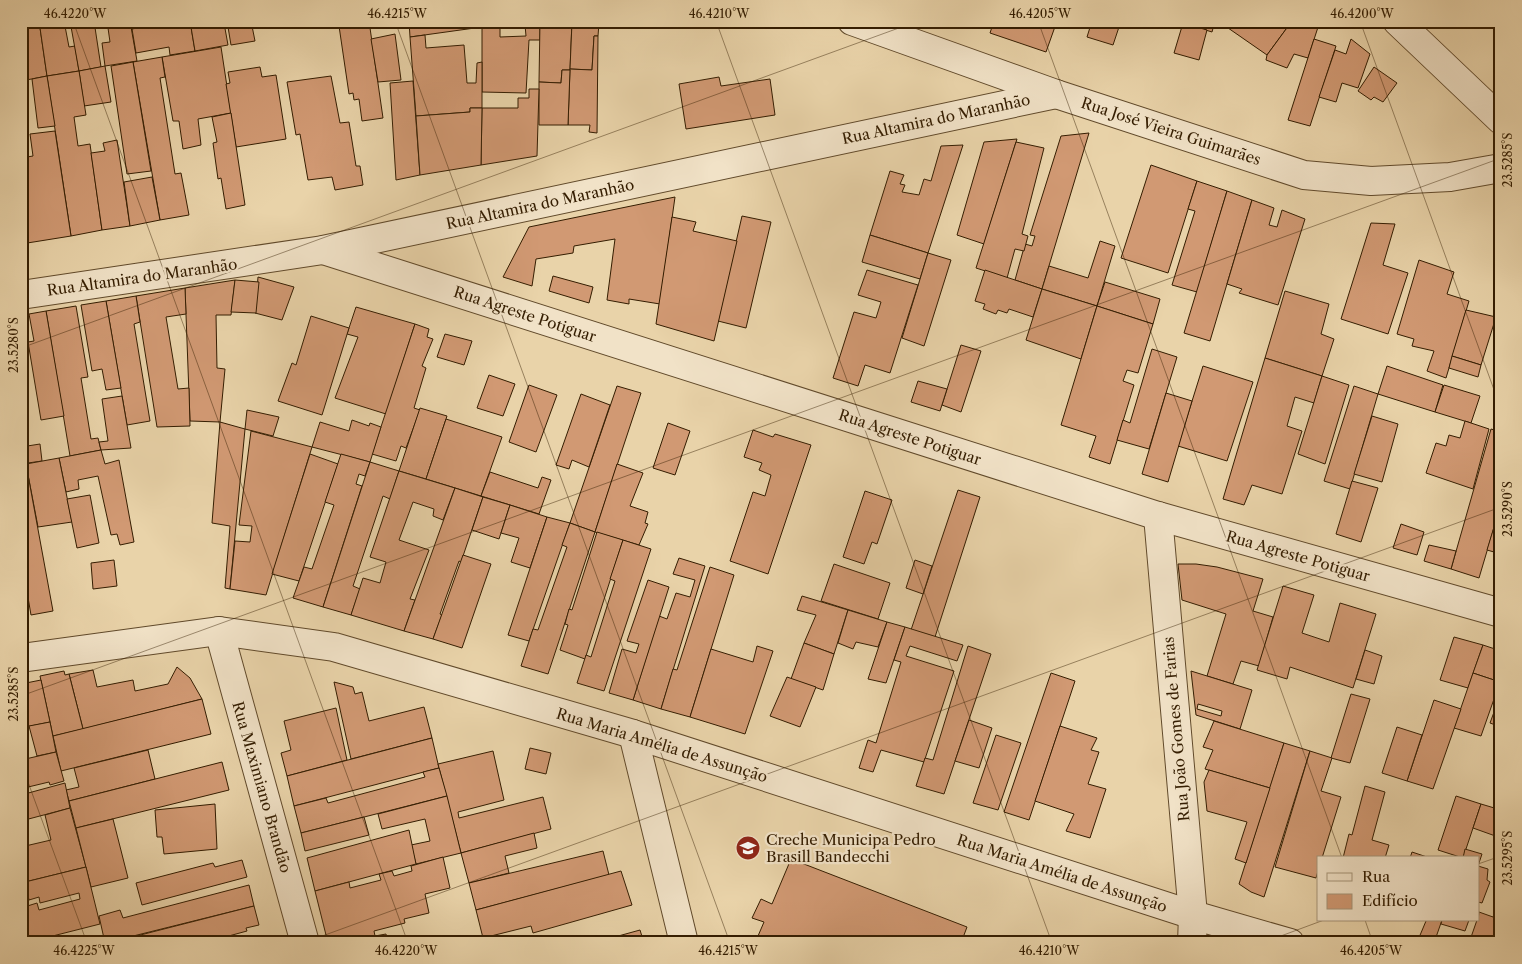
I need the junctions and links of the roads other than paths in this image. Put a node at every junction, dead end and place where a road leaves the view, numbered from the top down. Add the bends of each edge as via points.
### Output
1 (852, 21) edge
2 (1397, 21) edge
3 (1056, 94) junction
4 (1501, 120) edge
5 (1501, 168) edge
6 (324, 250) junction
7 (21, 295) edge
8 (1158, 516) junction
9 (1501, 613) edge
10 (219, 632) junction
11 (21, 658) edge
12 (633, 734) junction
13 (1193, 916) junction
14 (305, 943) edge
15 (684, 943) edge
16 (1192, 943) edge
17 (1290, 943) edge

1 - 3 street, Rua José Vieira Guimarães
2 - 4 street
3 - 5 street, Rua José Vieira Guimarães via 1304,175 1371,182
3 - 6 street, Rua Altamira do Maranhão
6 - 7 street, Rua Altamira do Maranhão
6 - 8 street, Rua Agreste Potiguar
8 - 9 street, Rua Agreste Potiguar
8 - 13 street, Rua João Gomes de Farias
10 - 11 street, Rua Maria Amélia de Assunção
10 - 12 street, Rua Maria Amélia de Assunção via 334,647
10 - 14 street, Rua Maximiano Brandão
12 - 13 street, Rua Maria Amélia de Assunção
12 - 15 street
13 - 16 street, Rua João Gomes de Farias
13 - 17 street, Rua Maria Amélia de Assunção

